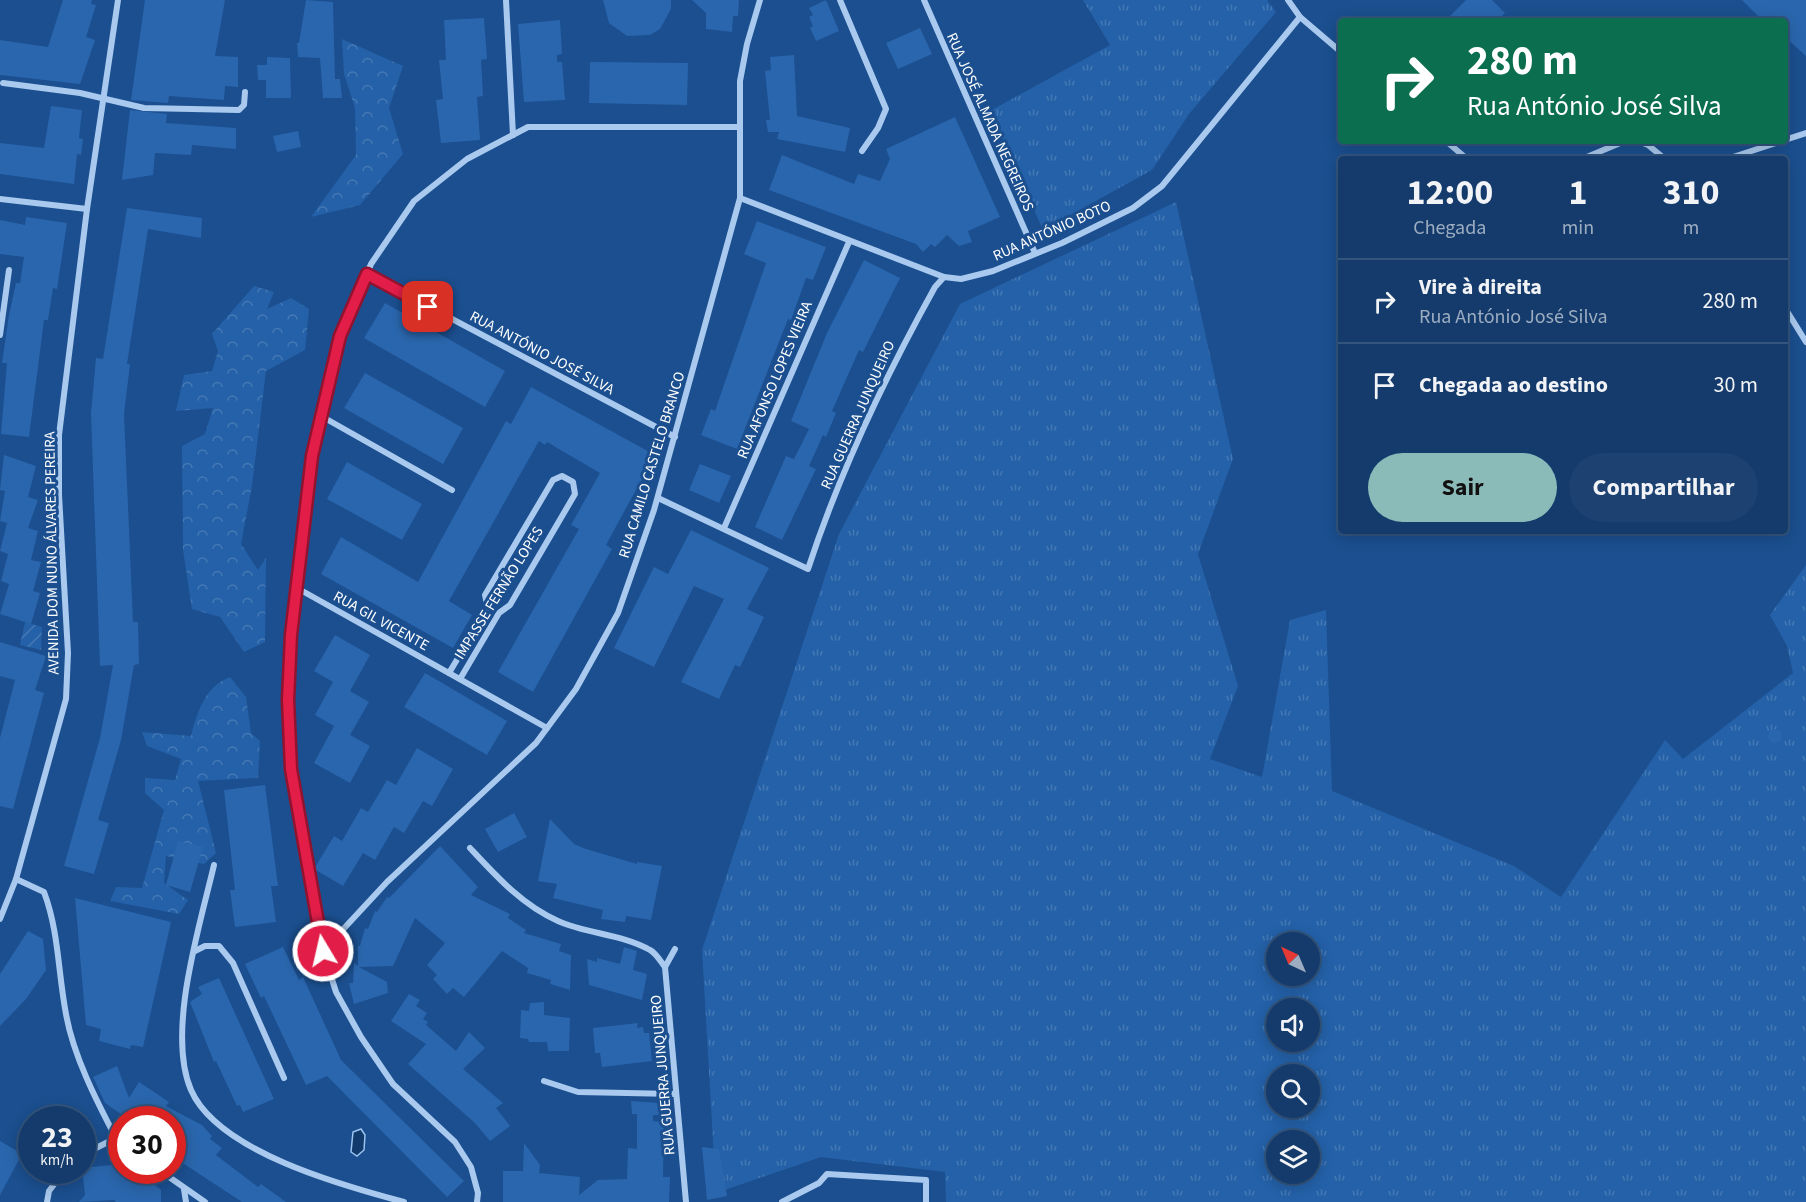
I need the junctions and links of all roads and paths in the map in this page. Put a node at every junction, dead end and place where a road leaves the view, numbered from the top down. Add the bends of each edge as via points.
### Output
1 (118, 0) edge
2 (506, 0) edge
3 (760, 0) edge
4 (840, 0) edge
5 (924, 0) edge
6 (1288, 0) edge
7 (1300, 17) junction
8 (1338, 49) edge
9 (3, 83) dead end
10 (245, 92) dead end
11 (103, 100) junction
12 (739, 127) junction
13 (1806, 133) edge
14 (513, 135) junction
15 (1788, 139) edge
16 (1450, 144) edge
17 (1618, 144) edge
18 (1644, 144) edge
19 (1773, 144) edge
20 (862, 151) dead end
21 (1464, 156) edge
22 (1589, 156) edge
23 (1661, 156) edge
24 (1736, 156) edge
25 (740, 198) junction
26 (0, 199) edge
27 (87, 209) junction
28 (849, 242) junction
29 (1035, 253) junction
30 (9, 270) dead end
31 (367, 274) junction
32 (944, 277) junction
33 (1788, 313) edge
34 (0, 336) edge
35 (1806, 342) edge
36 (321, 416) junction
37 (675, 437) junction
38 (452, 490) dead end
39 (658, 498) junction
40 (724, 528) junction
41 (297, 588) junction
42 (449, 673) junction
43 (460, 679) junction
44 (547, 728) junction
45 (470, 848) dead end
46 (214, 866) dead end
47 (16, 879) junction
48 (0, 919) edge
49 (675, 948) dead end
50 (195, 951) junction
51 (323, 951) junction
52 (666, 967) junction
53 (284, 1078) dead end
54 (544, 1081) dead end
55 (675, 1094) junction
56 (108, 1121) edge
57 (54, 1184) edge
58 (178, 1184) edge
59 (184, 1188) junction
60 (47, 1202) edge
61 (186, 1202) edge
62 (205, 1202) edge
63 (404, 1202) edge
64 (477, 1202) edge
65 (686, 1202) edge
66 (782, 1202) edge
67 (926, 1202) edge

1 - 11 street, AVENIDA DOM NUNO ÁLVARES PEREIRA
2 - 14 street
3 - 12 street, RUA CAMILO CASTELO BRANCO via 740,81
4 - 20 street via 886,109
5 - 29 street, RUA JOSÉ ALMADA NEGREIROS
6 - 7 street
7 - 8 street
7 - 29 street, RUA ANTÓNIO BOTO via 1162,186 1133,208
9 - 11 street via 80,93
10 - 11 street via 244,105 239,110 144,108
11 - 27 street, AVENIDA DOM NUNO ÁLVARES PEREIRA
12 - 14 street via 528,127
12 - 25 street, RUA CAMILO CASTELO BRANCO
13 - 15 street
14 - 31 street via 467,159 414,201
16 - 21 street
17 - 22 street
18 - 23 street
19 - 24 street
25 - 28 street, RUA ANTÓNIO BOTO
25 - 37 street, RUA CAMILO CASTELO BRANCO
26 - 27 street
27 - 47 street, AVENIDA DOM NUNO ÁLVARES PEREIRA via 59,435 68,653 66,699
28 - 32 street, RUA ANTÓNIO BOTO
28 - 40 street, RUA AFONSO LOPES VIEIRA
29 - 32 street, RUA ANTÓNIO BOTO via 993,271 961,279
30 - 34 street
31 - 36 street via 340,336
31 - 37 street, RUA ANTÓNIO JOSÉ SILVA
32 - 40 street, RUA GUERRA JUNQUEIRO via 890,368 816,539 808,569
33 - 35 street
36 - 38 street
36 - 41 street via 312,456
37 - 39 street, RUA CAMILO CASTELO BRANCO
39 - 40 street
39 - 44 street, RUA CAMILO CASTELO BRANCO via 618,613 576,689
41 - 42 street, RUA GIL VICENTE
41 - 51 street via 288,700 291,769
42 - 43 street, RUA GIL VICENTE
42 - 43 street, IMPASSE FERNÃO LOPES via 488,608 485,595 553,480 562,476 573,482 574,494 510,605 499,613
43 - 44 street, RUA GIL VICENTE
44 - 51 street, RUA CAMILO CASTELO BRANCO via 500,778 387,882
45 - 52 street via 521,899 557,921 652,951
46 - 50 street
47 - 48 street, AVENIDA DOM NUNO ÁLVARES PEREIRA
47 - 56 street via 44,892 53,915 66,1016 96,1101
49 - 52 street, RUA GUERRA JUNQUEIRO
50 - 53 street via 219,946 233,963
50 - 63 street via 186,994 184,1062 191,1091 205,1110 244,1141 289,1167
51 - 64 street via 336,992 393,1084 454,1142 471,1167
52 - 55 street, RUA GUERRA JUNQUEIRO
54 - 55 street via 578,1092
55 - 65 street, RUA GUERRA JUNQUEIRO
57 - 60 street
58 - 59 street
59 - 61 street
59 - 62 street
66 - 67 street via 819,1183 827,1174 926,1180

